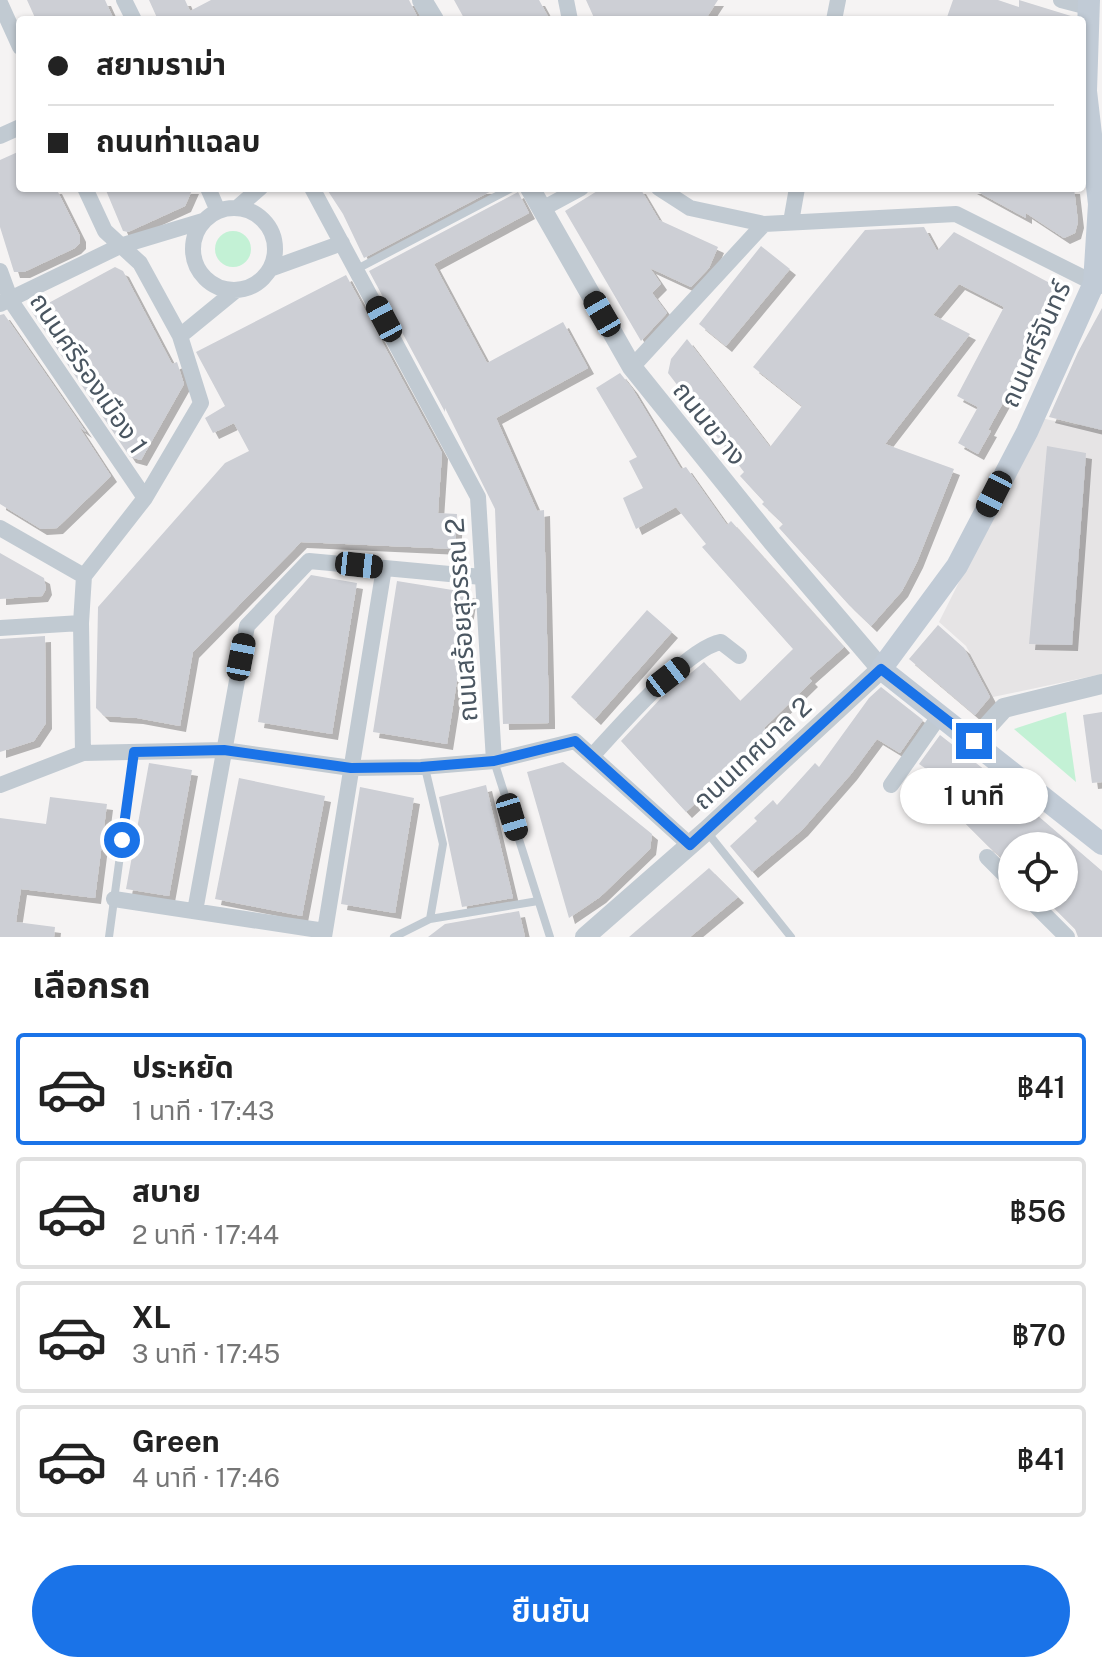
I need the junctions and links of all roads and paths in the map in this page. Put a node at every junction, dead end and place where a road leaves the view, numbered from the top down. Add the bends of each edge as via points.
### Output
1 (1061, 0) edge
2 (0, 3) edge
3 (1088, 3) edge
4 (16, 38) edge
5 (87, 192) edge
6 (210, 192) edge
7 (255, 192) edge
8 (314, 192) edge
9 (504, 192) edge
10 (532, 192) edge
11 (574, 192) edge
12 (665, 192) edge
13 (796, 192) edge
14 (238, 207) junction
15 (542, 209) junction
16 (218, 211) junction
17 (203, 221) junction
18 (791, 222) junction
19 (764, 224) junction
20 (342, 243) junction
21 (120, 246) junction
22 (270, 269) junction
23 (357, 269) junction
24 (0, 271) edge
25 (1098, 285) edge
26 (235, 291) junction
27 (5, 303) edge
28 (180, 336) junction
29 (632, 367) junction
30 (145, 498) junction
31 (0, 528) edge
32 (384, 568) junction
33 (84, 576) junction
34 (482, 577) junction
35 (81, 623) junction
36 (0, 628) edge
37 (739, 656) dead end
38 (881, 669) junction
39 (1102, 684) edge
40 (940, 715) junction
41 (974, 741) junction
42 (224, 750) junction
43 (134, 752) junction
44 (83, 753) junction
45 (593, 755) junction
46 (494, 761) junction
47 (421, 767) junction
48 (351, 768) junction
49 (0, 785) edge
50 (891, 785) dead end
51 (698, 838) junction
52 (1102, 844) edge
53 (987, 857) dead end
54 (998, 868) edge
55 (114, 899) junction
56 (538, 901) junction
57 (195, 911) junction
58 (1042, 912) edge
59 (430, 919) junction
60 (325, 934) edge
61 (109, 937) edge
62 (394, 937) edge
63 (550, 937) edge
64 (585, 937) edge
65 (791, 937) edge
66 (1067, 937) edge

1 - 3 street
2 - 4 street
3 - 25 main road, ถนนศรีจันทร์ via 1086,91 1099,204
5 - 21 street via 105,231
6 - 16 street
7 - 14 street
8 - 20 street, ถนนสร้อยสุวรรณ 2
9 - 23 lane
10 - 15 street, ถนนขวาง
11 - 15 street
12 - 19 street via 690,208
13 - 18 street
14 - 16 street
14 - 22 street via 270,228 275,241
15 - 29 street, ถนนขวาง
16 - 17 street
17 - 21 street
17 - 26 street via 192,244 193,259 208,282
18 - 19 street
18 - 25 street via 956,214
19 - 29 street
20 - 22 street
20 - 23 street, ถนนสร้อยสุวรรณ 2
21 - 27 street
21 - 28 street via 140,263
22 - 26 street via 249,288
23 - 34 street, ถนนสร้อยสุวรรณ 2 via 478,497
24 - 27 street, ถนนศรีรองเมือง 1
25 - 38 main road, ถนนศรีจันทร์ via 957,566
26 - 28 street
27 - 30 street, ถนนศรีรองเมือง 1
28 - 30 street via 201,403
29 - 38 street, ถนนขวาง
30 - 33 street
31 - 33 street
32 - 34 street
32 - 42 street via 309,561 247,626
32 - 48 street
33 - 35 street
34 - 46 street, ถนนสร้อยสุวรรณ 2
35 - 36 street
35 - 44 street
37 - 45 street via 721,642 702,651 639,704
38 - 40 main road
38 - 51 street, ถนนเทศบาล 2
39 - 41 street via 1004,708
40 - 41 main road
40 - 50 street
41 - 52 main road
42 - 43 street
42 - 48 street
42 - 57 street
43 - 44 street
43 - 55 lane
44 - 49 street
45 - 46 street via 575,741
45 - 51 street
46 - 47 street
46 - 56 lane, ถนนสร้อยสุวรรณ 2
47 - 48 street
47 - 59 lane via 443,844
48 - 60 street
51 - 64 street, ถนนเทศบาล 2
51 - 65 lane
53 - 54 street
55 - 57 street
55 - 61 lane
56 - 59 lane
56 - 63 lane, ถนนสร้อยสุวรรณ 2
57 - 60 street
58 - 66 street
59 - 62 lane

